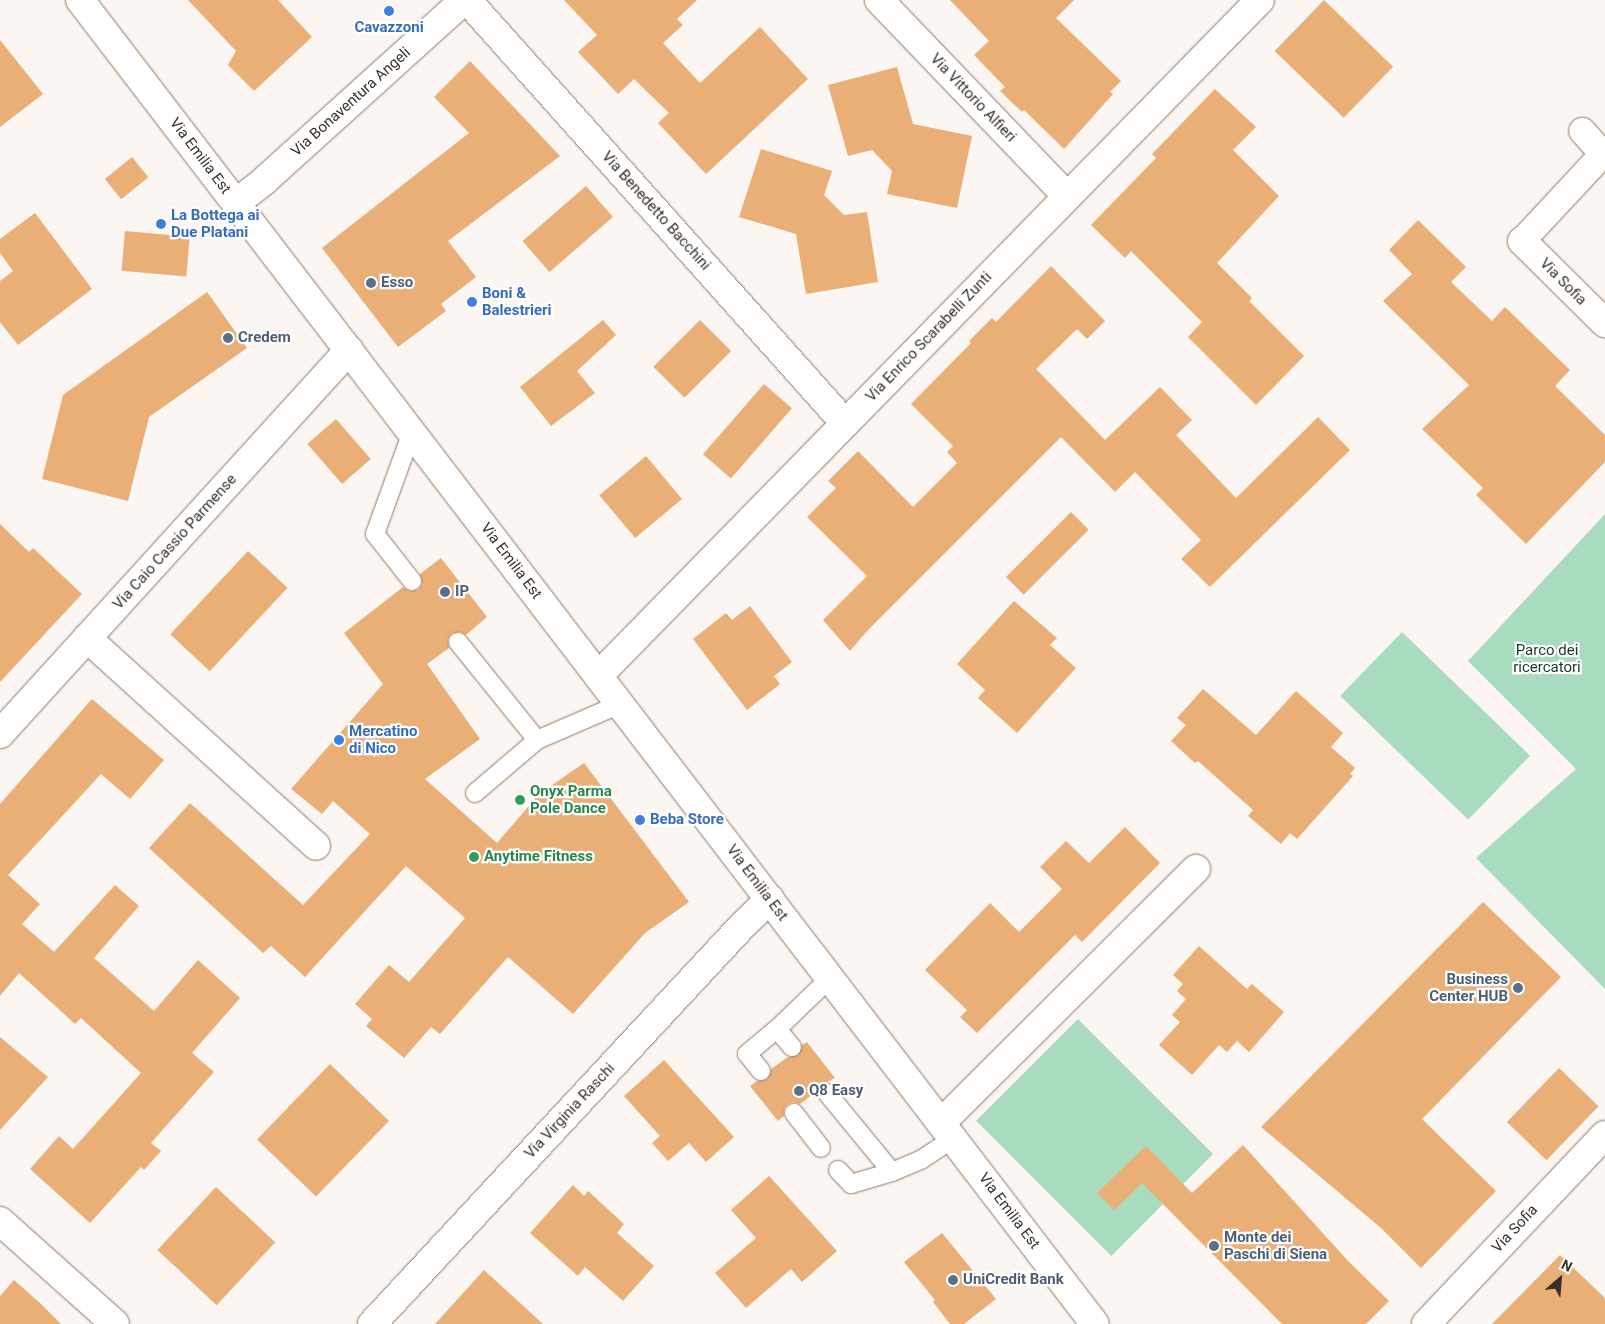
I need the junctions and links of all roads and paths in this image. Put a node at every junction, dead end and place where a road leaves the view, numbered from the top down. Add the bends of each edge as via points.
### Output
1 (80, 0) edge
2 (466, 0) edge
3 (878, 0) edge
4 (1260, 0) edge
5 (1582, 131) dead end
6 (1067, 196) junction
7 (236, 203) junction
8 (1522, 241) joint
9 (1605, 323) edge
10 (349, 350) junction
11 (845, 423) junction
12 (412, 432) junction
13 (412, 581) dead end
14 (87, 638) junction
15 (458, 642) dead end
16 (598, 676) junction
17 (620, 704) junction
18 (5, 717) edge
19 (537, 740) junction
20 (475, 793) dead end
21 (316, 846) dead end
22 (1196, 869) dead end
23 (770, 900) junction
24 (830, 978) junction
25 (777, 1029) junction
26 (792, 1046) dead end
27 (761, 1071) dead end
28 (827, 1092) dead end
29 (794, 1113) dead end
30 (947, 1131) junction
31 (1605, 1135) edge
32 (821, 1148) dead end
33 (838, 1170) dead end
34 (892, 1172) junction
35 (0, 1220) edge
36 (1089, 1321) edge
37 (115, 1324) edge
38 (372, 1324) edge
39 (1426, 1324) edge

1 - 7 street, Via Emilia Est
2 - 7 street, Via Bonaventura Angeli
2 - 11 street, Via Benedetto Bacchini
3 - 6 street, Via Vittorio Alfieri
4 - 6 street, Via Enrico Scarabelli Zunti
5 - 8 street via 1604,154
6 - 11 street, Via Enrico Scarabelli Zunti
7 - 10 street, Via Emilia Est
8 - 9 street, Via Sofia
10 - 12 street, Via Emilia Est
10 - 14 street, Via Caio Cassio Parmense
11 - 16 street, Via Enrico Scarabelli Zunti
12 - 13 lane via 375,534
12 - 16 street, Via Emilia Est
14 - 18 street, Via Caio Cassio Parmense
14 - 21 street
15 - 19 lane
16 - 17 street, Via Emilia Est
17 - 19 lane
17 - 23 street, Via Emilia Est
19 - 20 lane
22 - 30 street
23 - 24 street, Via Emilia Est
23 - 38 street, Via Virginia Raschi via 742,926
24 - 25 lane
24 - 30 street, Via Emilia Est
25 - 26 lane
25 - 27 lane via 747,1054
28 - 34 lane
29 - 32 lane
30 - 34 lane via 922,1159
30 - 36 street, Via Emilia Est
31 - 39 street, Via Sofia
33 - 34 lane via 851,1184
35 - 37 street

